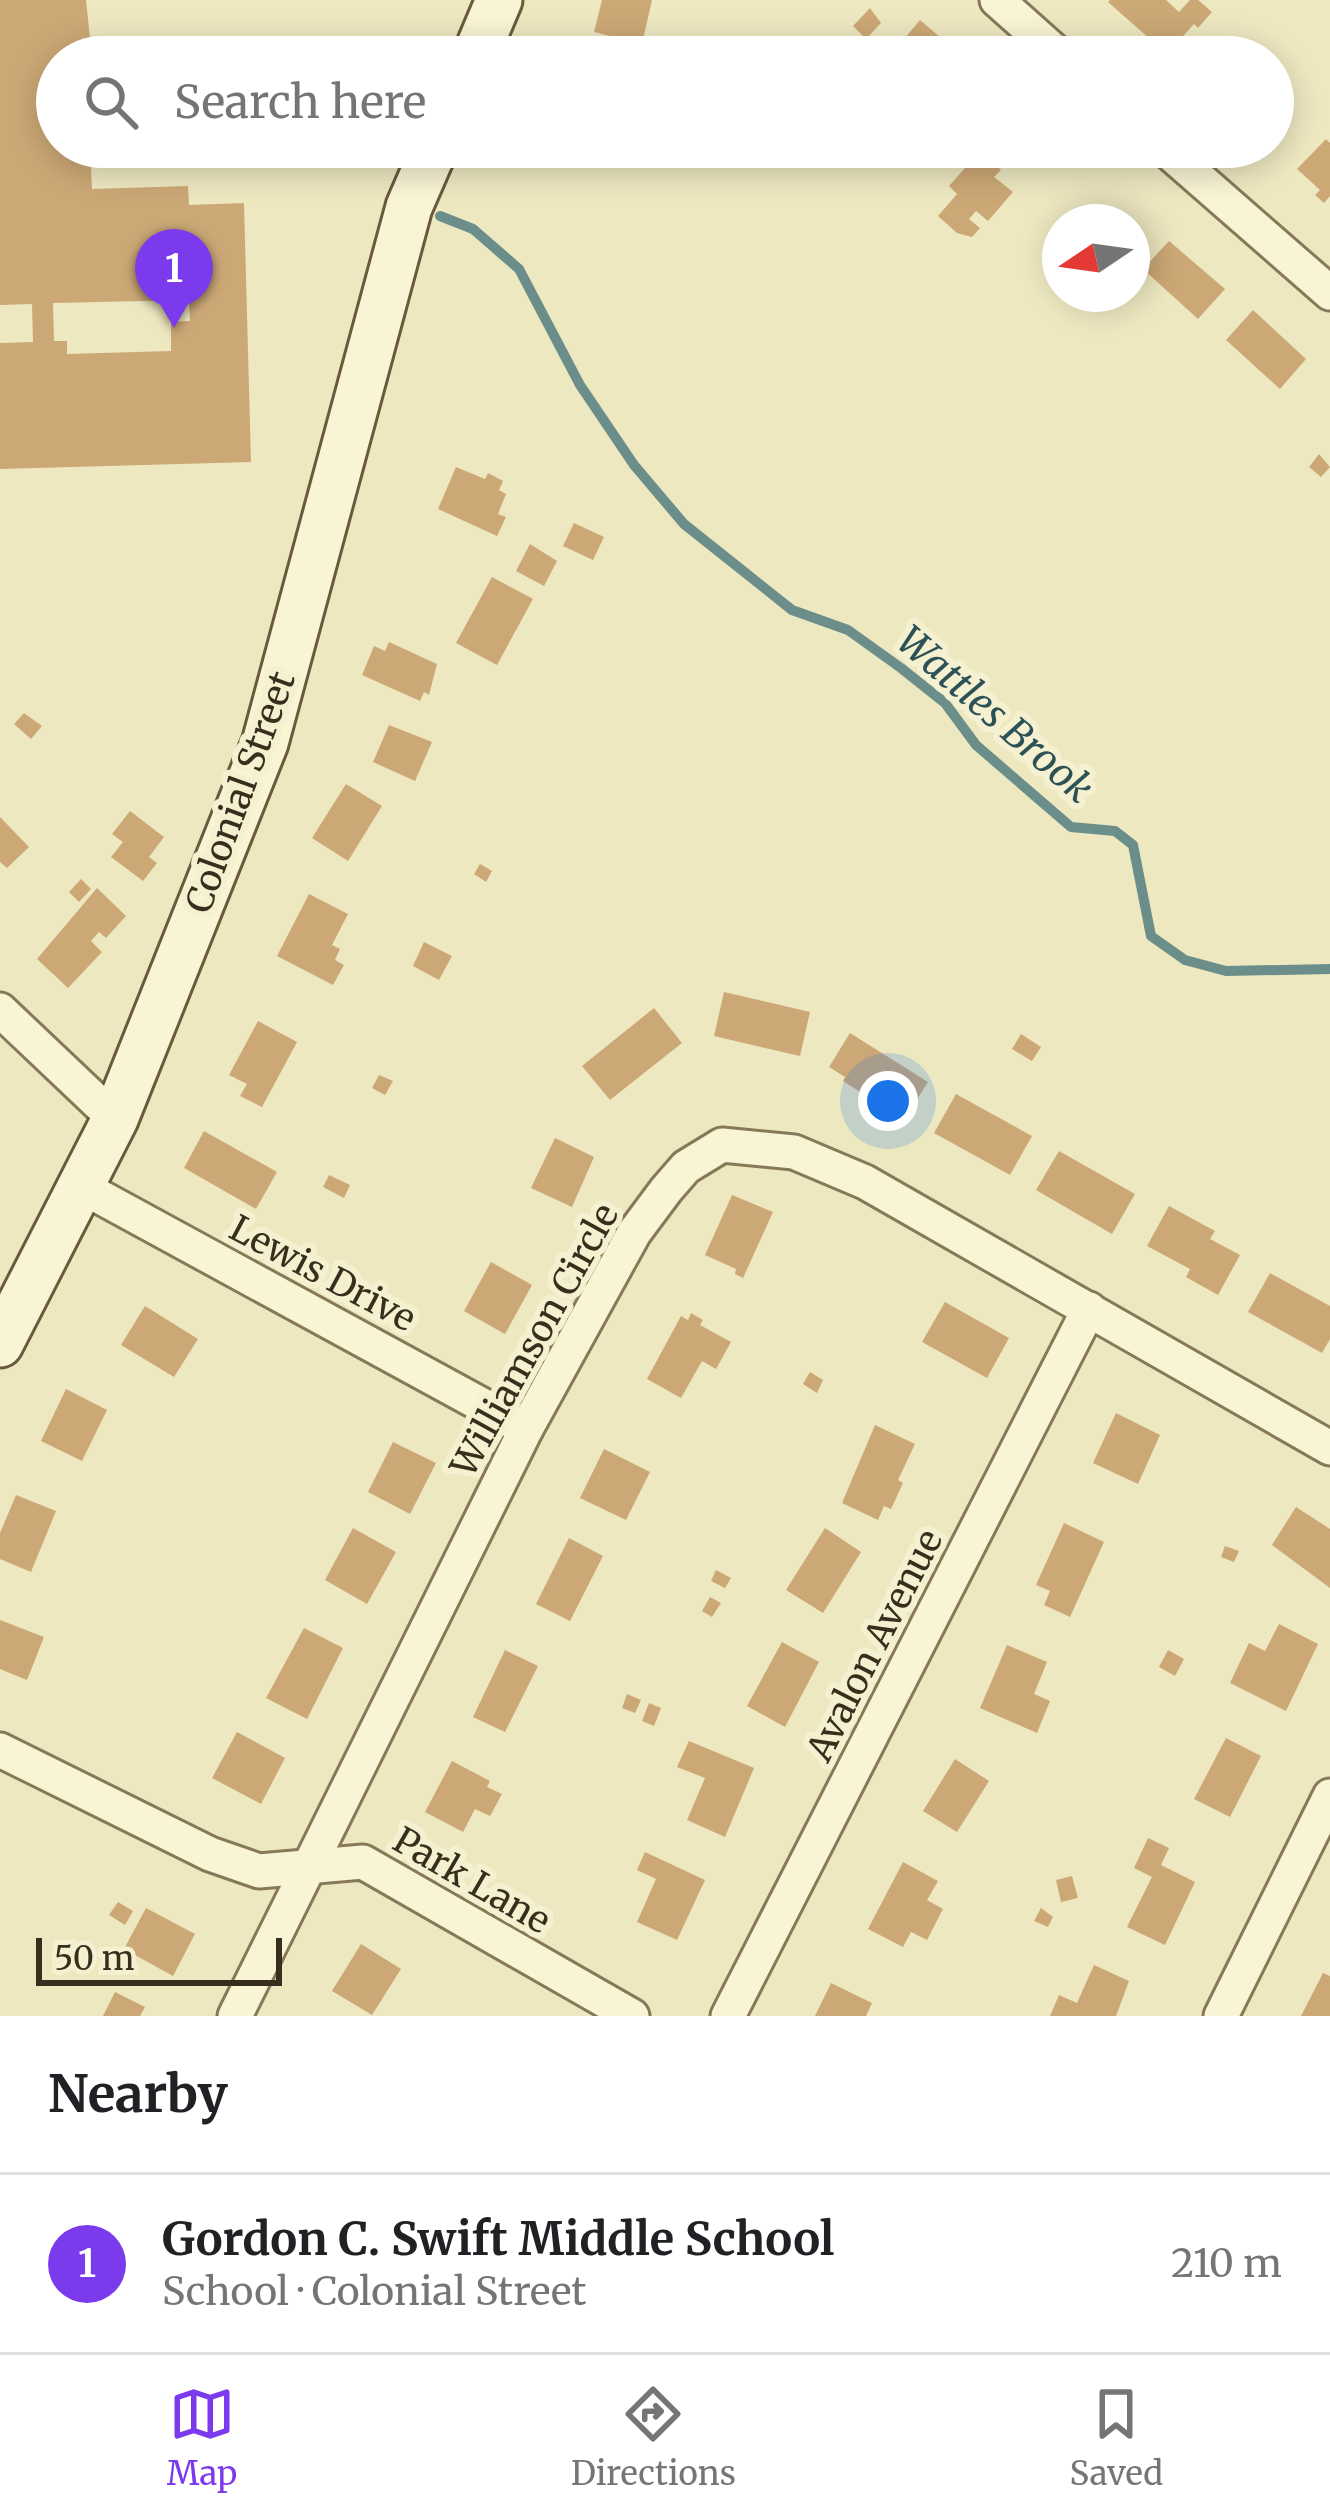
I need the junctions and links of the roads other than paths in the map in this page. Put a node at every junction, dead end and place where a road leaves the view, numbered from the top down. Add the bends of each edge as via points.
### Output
1 (500, 0) edge
2 (997, 0) edge
3 (484, 36) edge
4 (1037, 36) edge
5 (426, 168) edge
6 (1187, 168) edge
7 (1330, 293) edge
8 (0, 1010) edge
9 (116, 1119) junction
10 (82, 1187) junction
11 (1089, 1309) junction
12 (0, 1344) edge
13 (526, 1429) junction
14 (1330, 1448) edge
15 (0, 1750) edge
16 (1330, 1796) edge
17 (307, 1866) junction
18 (235, 2016) edge
19 (632, 2016) edge
20 (728, 2016) edge
21 (1221, 2016) edge

1 - 3 street
2 - 4 street
5 - 9 street, Colonial Street via 265,743
6 - 7 street
8 - 9 street
9 - 10 street, Colonial Street
10 - 12 street, Colonial Street
10 - 13 street, Lewis Drive
11 - 13 street, Williamson Circle via 865,1182 794,1152 722,1145 686,1167 634,1233
11 - 14 street, Williamson Circle
11 - 20 street, Avalon Avenue
13 - 17 street, Williamson Circle
15 - 17 street, Park Lane via 210,1854 259,1871
16 - 21 street
17 - 18 street, Williamson Circle
17 - 19 street, Park Lane via 363,1862

